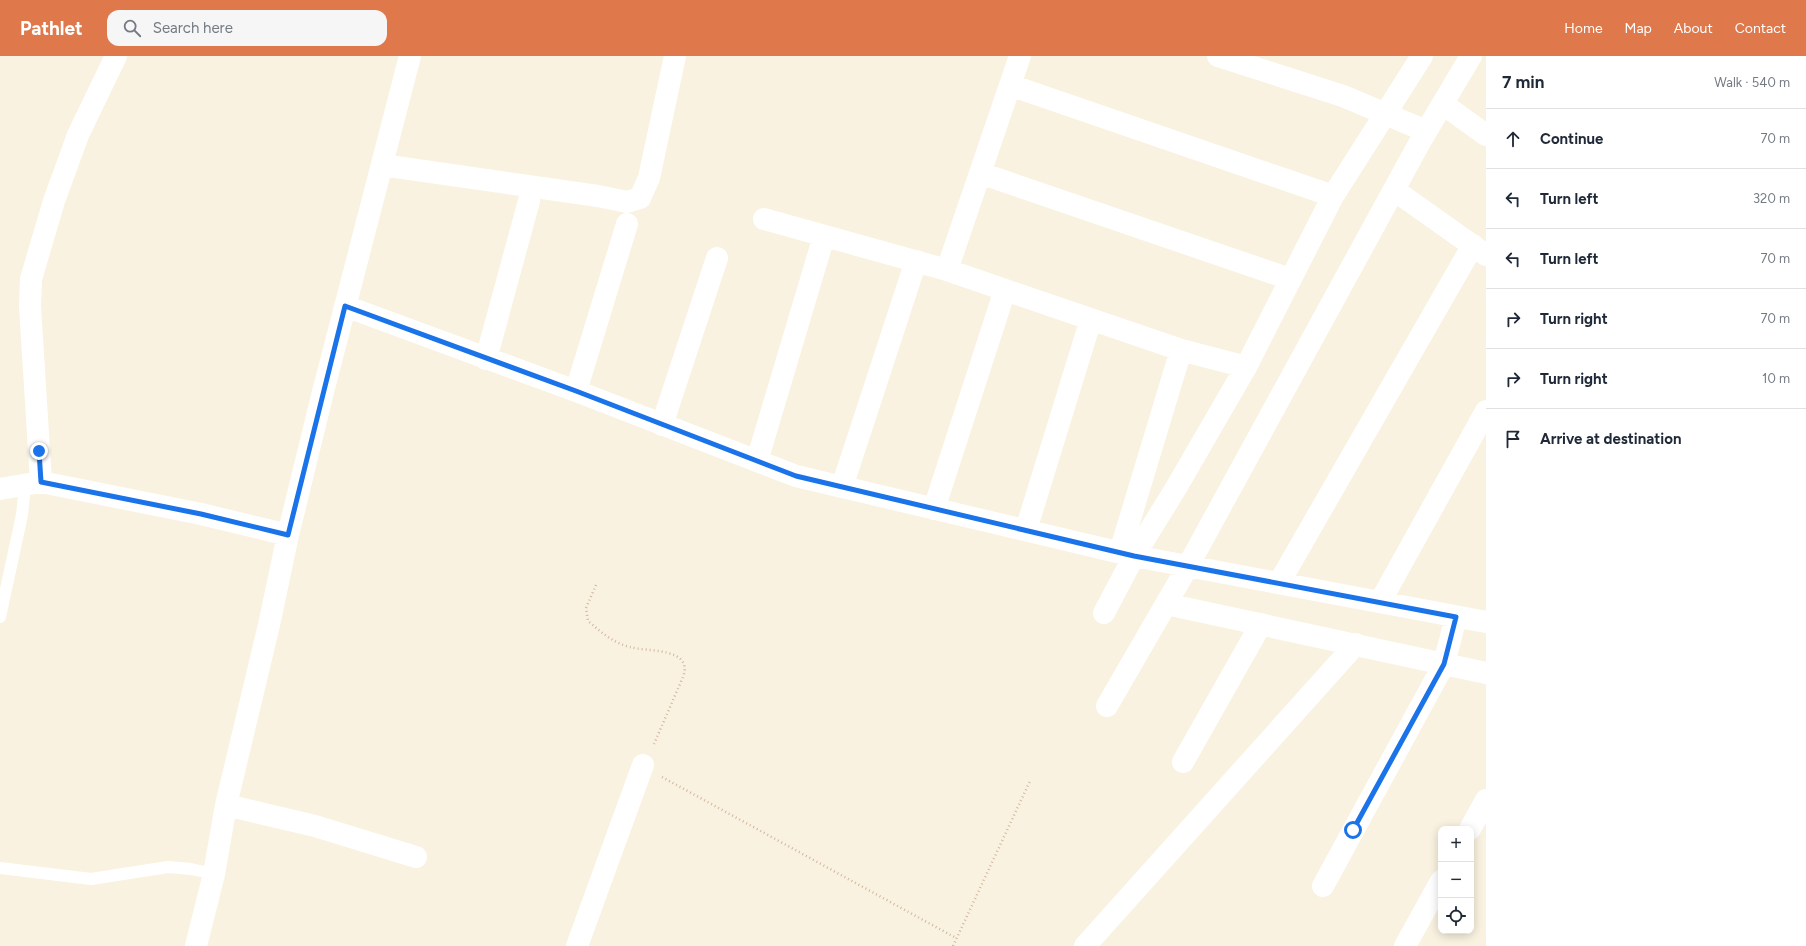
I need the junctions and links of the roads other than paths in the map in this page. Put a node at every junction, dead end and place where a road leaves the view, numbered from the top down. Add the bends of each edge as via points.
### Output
1 (116, 56) edge
2 (410, 56) edge
3 (675, 56) edge
4 (1020, 56) edge
5 (1218, 56) edge
6 (1422, 56) edge
7 (1471, 56) edge
8 (1010, 85) junction
9 (1443, 104) junction
10 (1384, 113) junction
11 (1426, 131) junction
12 (1486, 135) edge
13 (382, 165) junction
14 (980, 173) junction
15 (1394, 190) junction
16 (1332, 196) junction
17 (530, 201) dead end
18 (764, 219) dead end
19 (627, 224) dead end
20 (824, 236) junction
21 (1479, 250) edge
22 (716, 258) dead end
23 (916, 261) junction
24 (947, 270) junction
25 (1290, 279) junction
26 (1005, 290) junction
27 (345, 306) junction
28 (1091, 319) junction
29 (1181, 350) junction
30 (486, 358) junction
31 (1246, 366) junction
32 (576, 391) junction
33 (1486, 412) edge
34 (662, 425) junction
35 (757, 461) junction
36 (33, 483) junction
37 (842, 487) junction
38 (0, 489) edge
39 (934, 508) junction
40 (1026, 530) junction
41 (288, 535) junction
42 (1127, 554) junction
43 (1188, 566) junction
44 (1279, 583) junction
45 (1380, 602) junction
46 (1166, 604) junction
47 (1104, 613) dead end
48 (0, 617) edge
49 (1456, 617) junction
50 (1483, 617) edge
51 (1262, 624) junction
52 (1356, 644) junction
53 (1444, 664) junction
54 (1486, 673) edge
55 (1107, 706) dead end
56 (1183, 762) dead end
57 (643, 765) road end
58 (1486, 800) edge
59 (226, 805) junction
60 (1472, 826) edge
61 (416, 857) dead end
62 (0, 868) edge
63 (214, 874) junction
64 (1323, 886) dead end
65 (1438, 886) edge
66 (196, 946) edge
67 (577, 946) edge
68 (1085, 946) edge
69 (1405, 946) edge

1 - 36 street via 78,136 54,201 31,279
2 - 13 street
3 - 13 street via 650,178 640,198 627,202
4 - 8 street
5 - 10 street via 1343,96
6 - 10 street
7 - 9 street
8 - 14 street
8 - 16 street
9 - 11 street
9 - 12 street
10 - 11 street
10 - 16 street
11 - 15 street
13 - 27 street
14 - 24 street
14 - 25 street
15 - 21 street
15 - 43 street
16 - 25 street
17 - 30 street
18 - 20 street
19 - 32 street
20 - 23 street
20 - 35 street
21 - 44 street
22 - 34 street
23 - 24 street
23 - 37 street
24 - 26 street
25 - 31 street
26 - 28 street
26 - 39 street
27 - 30 street
27 - 41 street
28 - 29 street
28 - 40 street
29 - 31 street
29 - 42 street
30 - 32 street
31 - 42 street via 1176,488
32 - 34 street
33 - 45 street
34 - 35 street
35 - 37 street via 796,476
36 - 38 street
36 - 41 street via 201,514
36 - 48 lane via 22,515
37 - 39 street
39 - 40 street
40 - 42 street
41 - 59 street
42 - 43 street
42 - 47 street
43 - 44 street
43 - 46 street
44 - 45 street
45 - 49 street
46 - 51 street
46 - 55 street
49 - 50 street
49 - 53 street
51 - 52 street
51 - 56 street
52 - 53 street
52 - 68 street
53 - 54 street
53 - 64 street
57 - 67 street
58 - 60 street
59 - 61 street via 315,826
59 - 63 street
62 - 63 lane via 91,879 168,867
63 - 66 street
65 - 69 street

